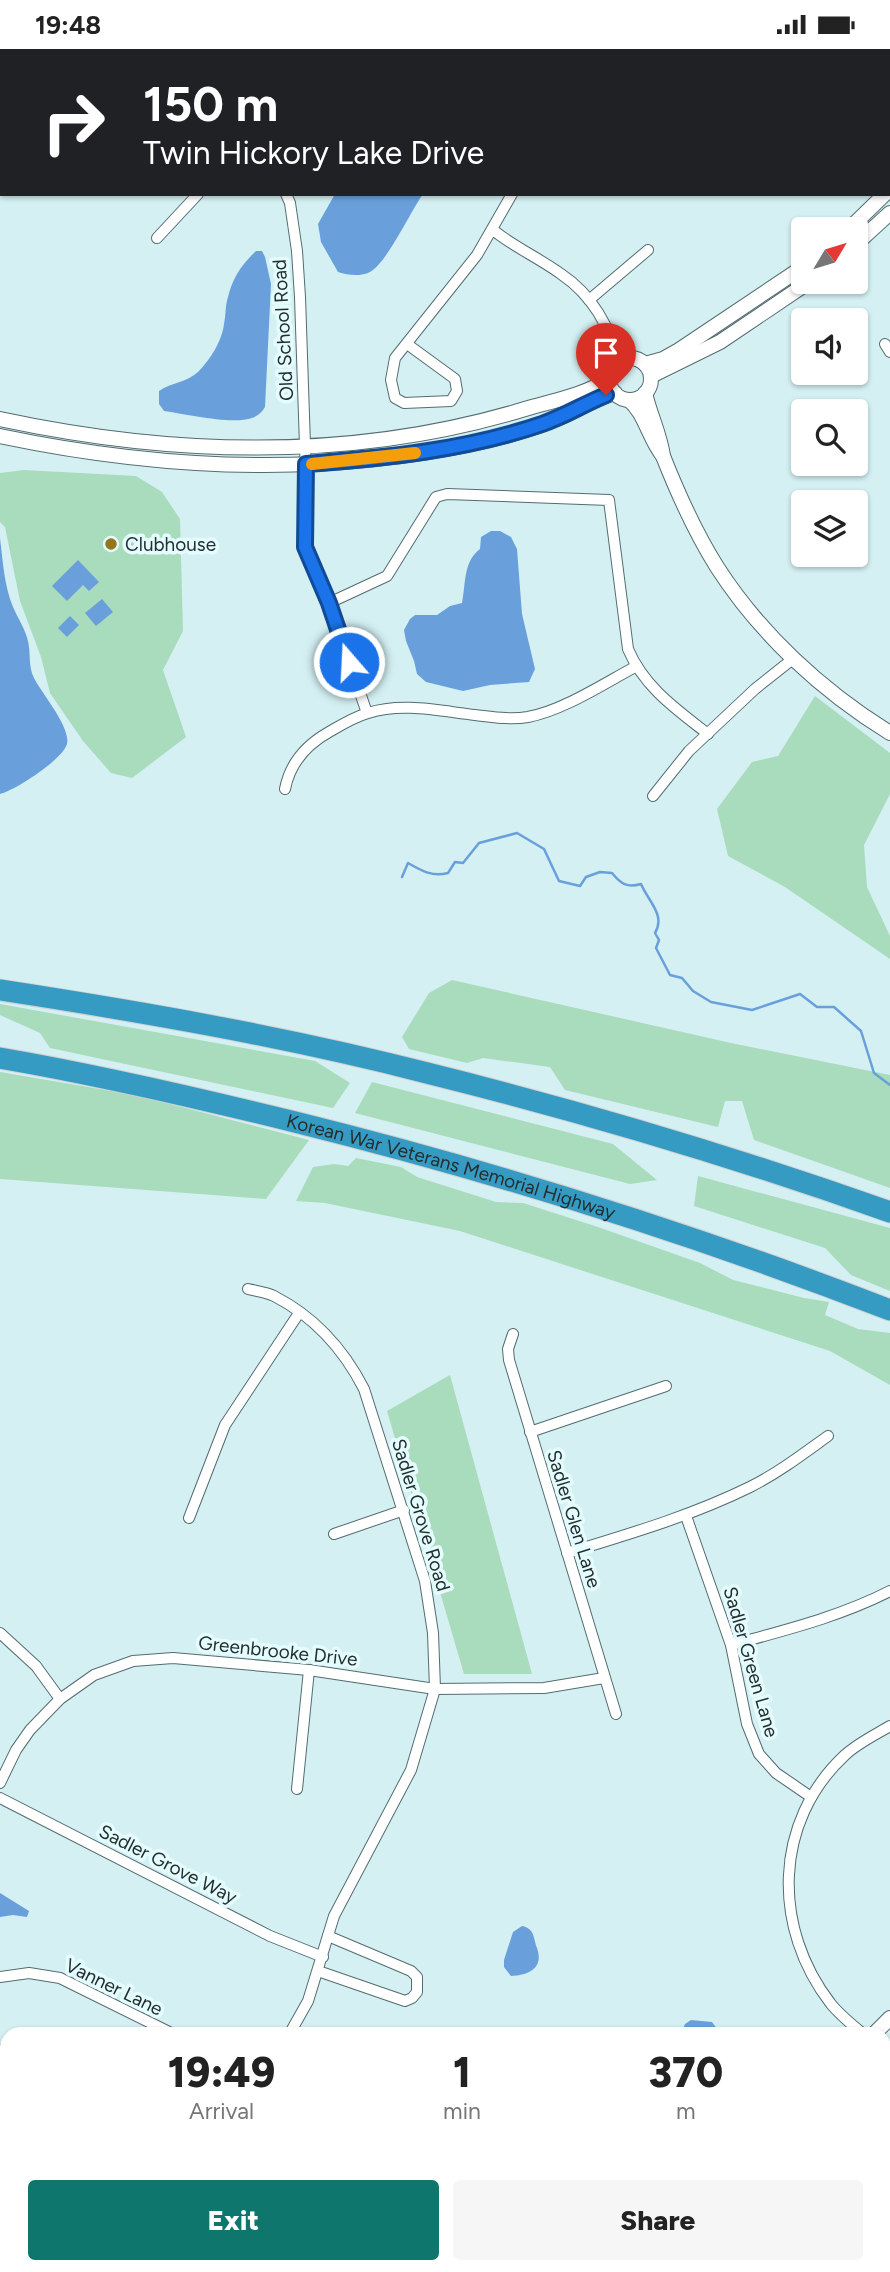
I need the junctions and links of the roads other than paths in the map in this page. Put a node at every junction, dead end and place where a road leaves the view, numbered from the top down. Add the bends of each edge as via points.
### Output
1 (196, 196) edge
2 (287, 196) edge
3 (511, 196) edge
4 (883, 196) edge
5 (890, 213) edge
6 (861, 217) edge
7 (493, 230) junction
8 (868, 233) edge
9 (157, 238) dead end
10 (648, 250) dead end
11 (791, 275) edge
12 (792, 294) edge
13 (589, 300) junction
14 (407, 344) junction
15 (622, 360) junction
16 (648, 370) junction
17 (609, 379) junction
18 (645, 393) junction
19 (622, 396) junction
20 (0, 419) edge
21 (0, 436) edge
22 (305, 447) junction
23 (663, 456) junction
24 (306, 464) junction
25 (329, 603) junction
26 (793, 659) junction
27 (635, 667) junction
28 (367, 713) junction
29 (708, 733) junction
30 (890, 733) edge
31 (285, 789) dead end
32 (653, 796) dead end
33 (0, 990) edge
34 (0, 1058) edge
35 (890, 1212) edge
36 (247, 1289) dead end
37 (890, 1310) edge
38 (299, 1313) junction
39 (513, 1333) dead end
40 (666, 1386) dead end
41 (530, 1432) junction
42 (828, 1436) dead end
43 (404, 1510) junction
44 (686, 1515) junction
45 (189, 1518) dead end
46 (334, 1534) dead end
47 (567, 1553) junction
48 (890, 1591) edge
49 (0, 1633) edge
50 (731, 1646) junction
51 (309, 1670) junction
52 (604, 1678) junction
53 (435, 1689) junction
54 (60, 1699) junction
55 (615, 1714) dead end
56 (890, 1726) edge
57 (0, 1783) edge
58 (297, 1789) dead end
59 (811, 1797) junction
60 (0, 1798) edge
61 (328, 1937) junction
62 (323, 1957) junction
63 (318, 1971) junction
64 (0, 1977) edge
65 (148, 2022) junction
66 (146, 2027) edge
67 (158, 2027) edge
68 (293, 2027) edge
69 (856, 2027) edge

1 - 9 street
2 - 22 street, Old School Road via 297,251
3 - 7 street
4 - 6 street
5 - 8 street
7 - 13 street via 562,274
7 - 14 street
10 - 13 street
11 - 16 street
12 - 16 street via 720,342
13 - 15 street
14 - 14 street via 395,358 391,380 395,398 404,403 451,401 457,391 455,379
15 - 16 street via 640,361
15 - 17 street
16 - 18 street via 651,383
17 - 19 street via 611,388
17 - 22 street via 571,396 476,423 377,441
18 - 19 street
18 - 23 street
19 - 23 street via 635,405
19 - 24 street via 594,400 560,418 482,442
20 - 22 street via 163,443
21 - 24 street via 183,462
22 - 24 street, Old School Road
23 - 26 street via 717,567
24 - 25 street, Old School Road via 305,547
25 - 27 street via 387,576 436,497 609,500 628,649
25 - 28 street, Old School Road
26 - 29 street
26 - 30 street via 840,700
27 - 28 street via 552,710 528,717 506,719 423,709
27 - 29 street via 654,690
28 - 31 street via 312,743 293,764
29 - 32 street
33 - 35 highway via 286,1041 480,1086 697,1147
34 - 37 highway, Korean War Veterans Memorial Highway via 237,1107 493,1175 650,1223
36 - 38 street, Sadler Grove Road via 272,1295
38 - 43 street, Sadler Grove Road via 331,1338 353,1367
38 - 45 street via 225,1425
39 - 41 street, Sadler Glen Lane via 509,1360
40 - 41 street
41 - 47 street, Sadler Glen Lane
42 - 44 street via 752,1486
43 - 46 street
43 - 53 street, Sadler Grove Road via 425,1581
44 - 47 street
44 - 50 street, Sadler Green Lane
47 - 52 street, Sadler Glen Lane
48 - 50 street via 859,1607
49 - 54 street via 36,1666
50 - 59 street, Sadler Green Lane via 747,1724 759,1754 776,1773
51 - 53 street, Greenbrooke Drive
51 - 54 street, Greenbrooke Drive via 173,1658 133,1661 94,1675
51 - 58 street
52 - 53 street, Greenbrooke Drive via 544,1688
52 - 55 street, Sadler Glen Lane
53 - 61 street, Sadler Grove Road via 411,1770 334,1916
54 - 57 street, Greenbrooke Drive via 30,1730
56 - 59 street via 846,1754
59 - 69 street via 793,1843 788,1895 791,1919 811,1974
60 - 62 street, Sadler Grove Way
61 - 62 street, Sadler Grove Road
61 - 63 street via 411,1971 417,1977 417,1992 405,2001
62 - 63 street, Sadler Grove Road
63 - 68 street, Sadler Grove Road
64 - 65 street, Vanner Lane via 29,1973 60,1978
65 - 66 street
65 - 67 street, Vanner Lane

